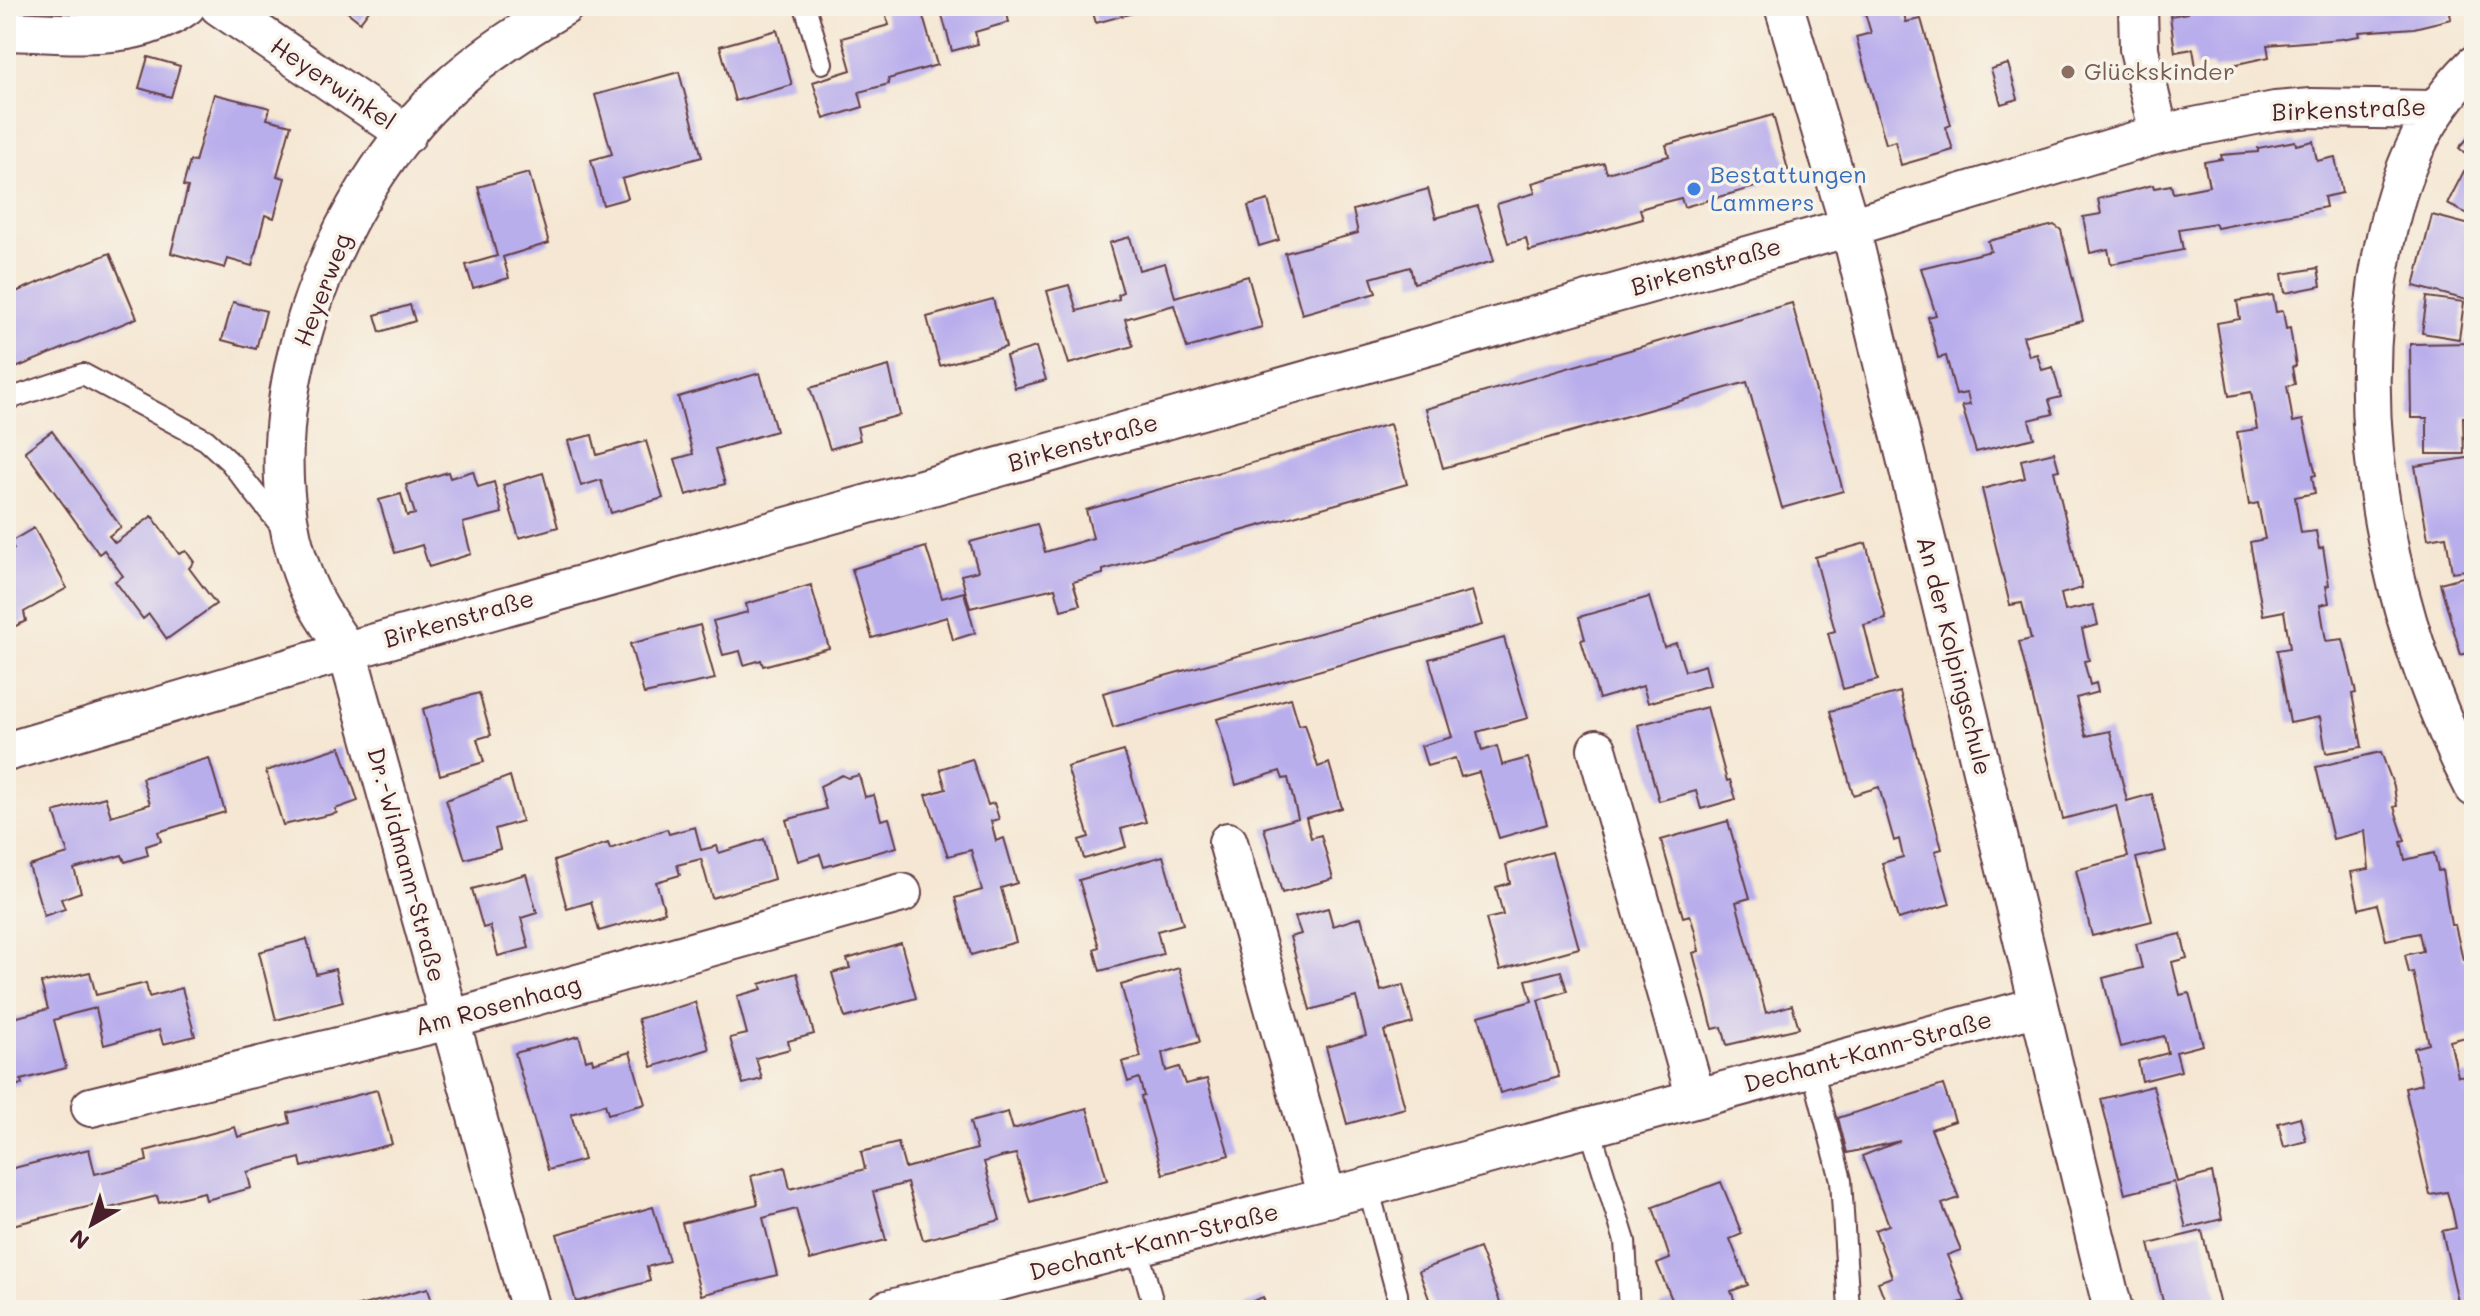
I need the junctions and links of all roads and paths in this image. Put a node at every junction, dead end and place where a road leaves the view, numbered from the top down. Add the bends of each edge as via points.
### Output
1 (186, 6) edge
2 (219, 6) edge
3 (564, 6) edge
4 (805, 6) edge
5 (1784, 6) edge
6 (2138, 6) edge
7 (6, 31) edge
8 (822, 63) dead end
9 (2474, 65) edge
10 (2434, 110) junction
11 (407, 134) junction
12 (2159, 134) junction
13 (1850, 227) junction
14 (6, 400) edge
15 (293, 540) junction
16 (347, 651) junction
17 (1597, 749) dead end
18 (6, 752) edge
19 (2474, 787) edge
20 (1228, 842) dead end
21 (902, 893) dead end
22 (2039, 1006) junction
23 (449, 1020) junction
24 (1812, 1068) junction
25 (1696, 1098) junction
26 (91, 1107) dead end
27 (1590, 1129) junction
28 (1368, 1187) junction
29 (1327, 1198) junction
30 (1137, 1247) junction
31 (531, 1310) edge
32 (887, 1310) edge
33 (1155, 1310) edge
34 (1398, 1310) edge
35 (1629, 1310) edge
36 (1849, 1310) edge
37 (2113, 1310) edge

1 - 7 street via 158,22 123,32
2 - 11 street, Heyerwinkel
3 - 11 street, Heyerweg via 468,71
4 - 8 lane
5 - 13 street, An der Kolpingschule
6 - 12 street via 2139,49
9 - 10 street, Birkenstraße
10 - 12 street, Birkenstraße via 2288,110
10 - 19 street via 2411,151 2388,227 2375,296 2370,410 2381,502 2403,603 2438,711
11 - 15 street, Heyerweg via 338,241 300,348 282,458
12 - 13 street, Birkenstraße
13 - 16 street, Birkenstraße
13 - 22 street, An der Kolpingschule
14 - 15 lane via 83,374 206,440
15 - 16 street, Heyerweg via 314,602
16 - 18 street, Birkenstraße
16 - 23 street, Dr.-Widmann-Straße
17 - 25 street
20 - 29 street
21 - 23 street, Am Rosenhaag
22 - 24 street, Dechant-Kann-Straße
22 - 37 street, An der Kolpingschule
23 - 26 street, Am Rosenhaag
23 - 31 street, Dr.-Widmann-Straße
24 - 25 street, Dechant-Kann-Straße
24 - 36 lane via 1841,1180
25 - 27 street, Dechant-Kann-Straße
27 - 28 street, Dechant-Kann-Straße
27 - 35 lane via 1625,1241
28 - 29 street, Dechant-Kann-Straße
28 - 34 lane
29 - 30 street, Dechant-Kann-Straße
30 - 32 street, Dechant-Kann-Straße
30 - 33 lane

